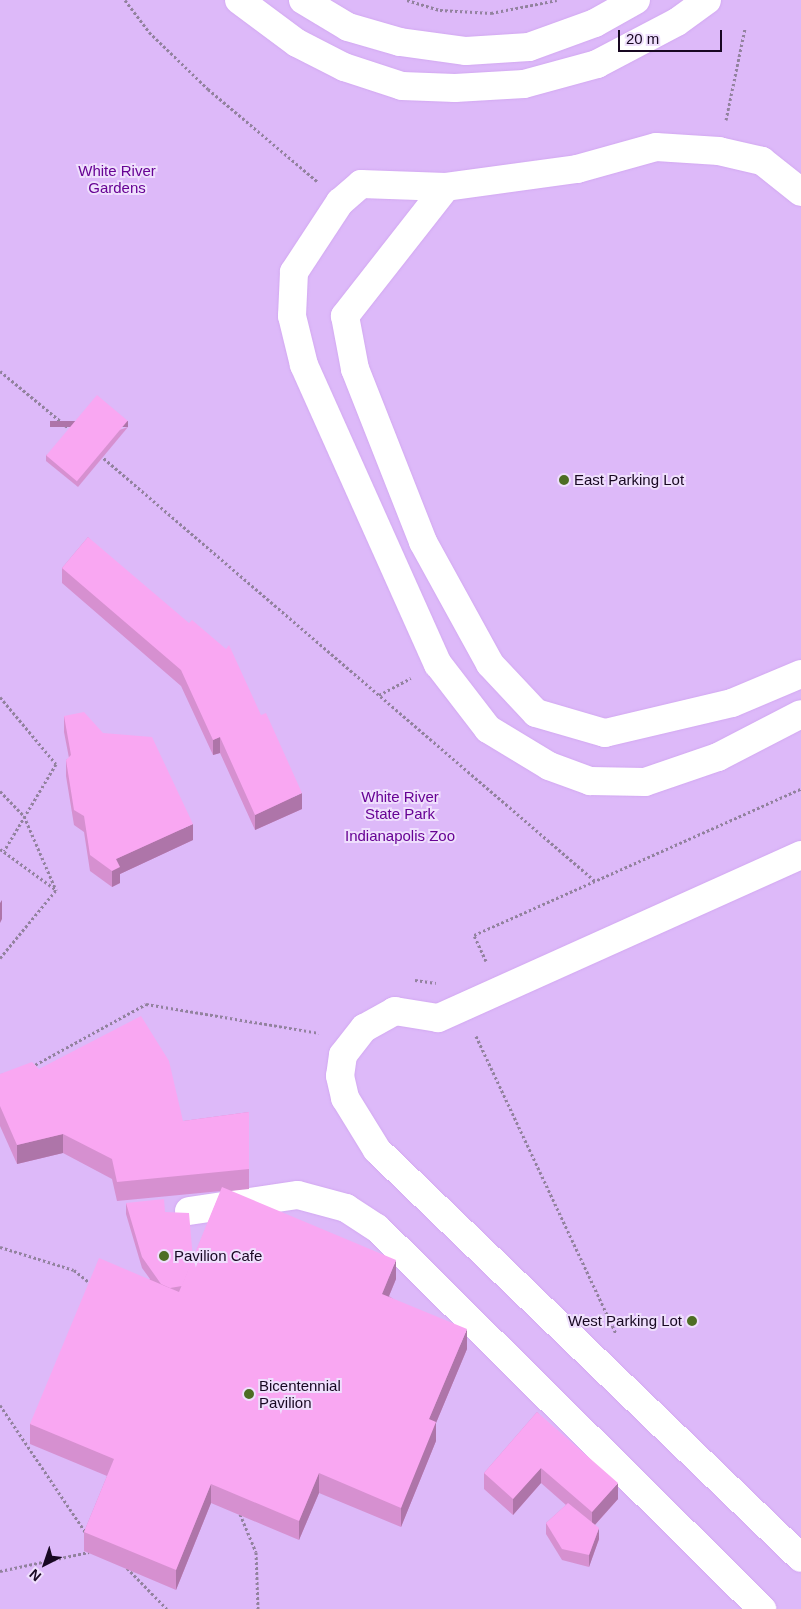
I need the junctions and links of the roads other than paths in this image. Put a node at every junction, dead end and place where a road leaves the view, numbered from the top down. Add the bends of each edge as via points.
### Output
1 (239, 0) edge
2 (303, 0) edge
3 (636, 0) edge
4 (708, 0) edge
5 (446, 186) junction
6 (801, 192) edge
7 (801, 674) edge
8 (801, 714) edge
9 (801, 855) edge
10 (189, 1211) edge
11 (801, 1558) edge
12 (762, 1609) edge

1 - 4 street via 296,43 344,66 402,86 455,88 524,84 597,64 677,22
2 - 3 street via 348,27 400,42 466,51 529,47 595,23
5 - 6 street via 577,169 656,148 719,151 762,161
5 - 7 street via 345,316 355,369 423,542 490,664 536,713 605,733 732,703
5 - 8 street via 361,184 340,202 294,272 292,316 304,365 438,664 488,729 548,766 590,781 645,782 718,757
9 - 11 street via 438,1018 395,1011 364,1028 343,1055 340,1076 358,1124 377,1150
10 - 12 street via 298,1195 346,1208 377,1228

